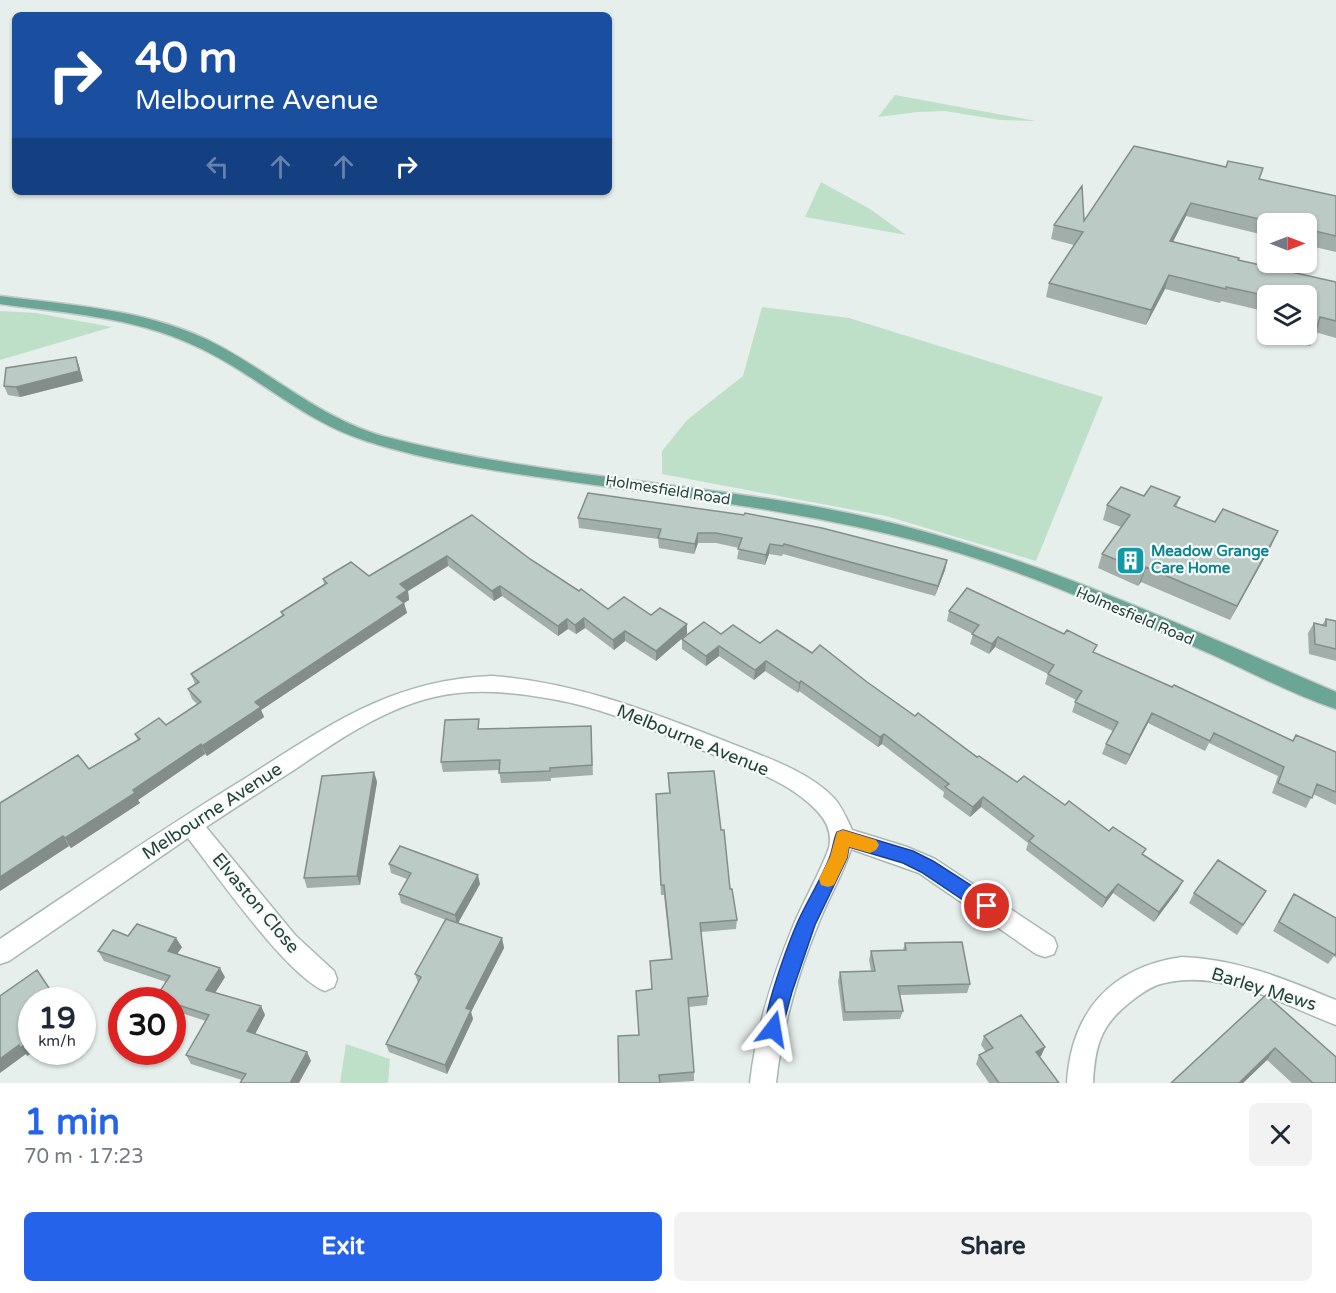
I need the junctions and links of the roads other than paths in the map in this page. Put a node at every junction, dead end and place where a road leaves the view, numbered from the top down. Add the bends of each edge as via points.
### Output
1 (0, 300) edge
2 (1336, 701) edge
3 (190, 824) junction
4 (843, 837) junction
5 (1045, 945) dead end
6 (0, 953) edge
7 (325, 979) dead end
8 (1336, 1013) edge
9 (763, 1083) edge
10 (1080, 1083) edge

1 - 2 main road, Holmesfield Road via 112,315 176,332 234,360 335,425 371,438 515,469 854,520 989,558 1065,586
3 - 4 street, Melbourne Avenue via 327,737 391,703 439,689 487,684 589,700 717,747 805,788 826,806
3 - 6 street, Melbourne Avenue
3 - 7 street, Elvaston Close via 286,943
4 - 5 street via 927,866
4 - 9 street via 838,858 806,924 782,992
8 - 10 street, Barley Mews via 1227,974 1188,968 1165,970 1122,993 1101,1012 1088,1031

